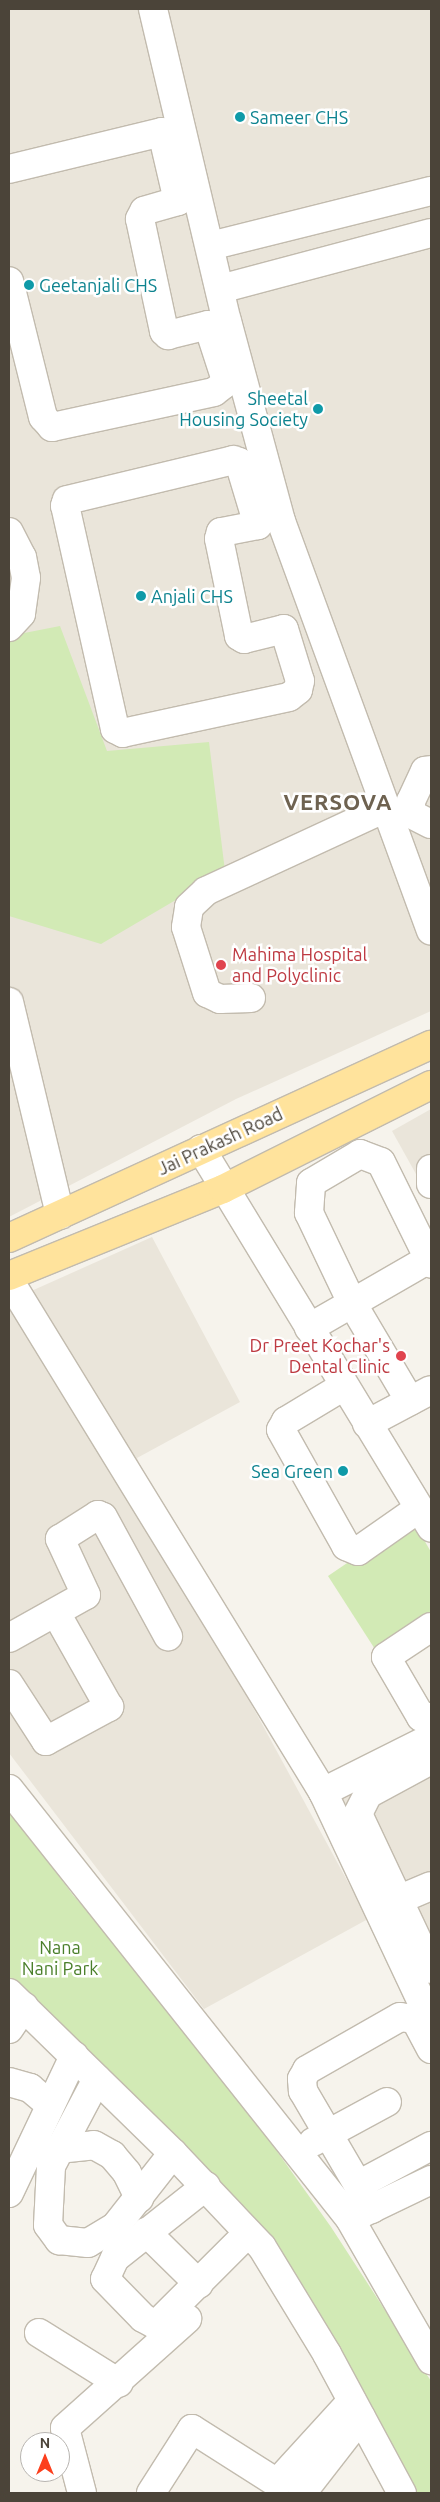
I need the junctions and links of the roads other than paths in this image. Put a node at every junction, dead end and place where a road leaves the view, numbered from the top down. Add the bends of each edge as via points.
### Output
1 (154, 9) edge
2 (9, 169) edge
3 (431, 191) edge
4 (188, 198) junction
5 (431, 233) edge
6 (210, 246) junction
7 (9, 281) edge
8 (220, 288) junction
9 (218, 323) junction
10 (270, 523) junction
11 (9, 532) edge
12 (319, 622) junction
13 (9, 627) edge
14 (284, 629) junction
15 (431, 770) edge
16 (386, 808) junction
17 (431, 824) edge
18 (431, 882) edge
19 (431, 887) edge
20 (430, 921) edge
21 (251, 998) dead end
22 (9, 1002) edge
23 (431, 1045) edge
24 (431, 1085) edge
25 (328, 1136) junction
26 (202, 1149) junction
27 (342, 1164) junction
28 (431, 1169) edge
29 (431, 1184) edge
30 (223, 1189) junction
31 (60, 1215) junction
32 (9, 1238) edge
33 (430, 1262) edge
34 (9, 1276) edge
35 (9, 1280) edge
36 (352, 1303) junction
37 (309, 1328) junction
38 (344, 1386) junction
39 (421, 1395) edge
40 (367, 1424) junction
41 (425, 1519) edge
42 (56, 1613) junction
43 (431, 1627) edge
44 (168, 1636) dead end
45 (9, 1638) edge
46 (9, 1684) edge
47 (428, 1734) edge
48 (9, 1788) edge
49 (322, 1792) junction
50 (431, 1886) edge
51 (387, 1904) junction
52 (431, 1969) edge
53 (14, 2010) edge
54 (431, 2022) edge
55 (431, 2049) edge
56 (74, 2056) junction
57 (98, 2079) junction
58 (9, 2082) edge
59 (387, 2102) dead end
60 (50, 2106) junction
61 (328, 2134) junction
62 (431, 2146) edge
63 (58, 2149) junction
64 (297, 2151) junction
65 (173, 2153) junction
66 (431, 2180) edge
67 (358, 2185) junction
68 (206, 2186) junction
69 (9, 2193) edge
70 (139, 2198) junction
71 (361, 2214) junction
72 (146, 2232) junction
73 (255, 2240) junction
74 (199, 2284) junction
75 (39, 2333) dead end
76 (431, 2360) edge
77 (119, 2383) junction
78 (356, 2409) junction
79 (273, 2488) edge
80 (82, 2493) edge
81 (151, 2493) edge
82 (302, 2493) edge
83 (402, 2493) edge

1 - 4 street
2 - 4 street via 162,132
3 - 6 street
4 - 6 street
4 - 9 street via 140,215 164,331 168,335
5 - 8 street
6 - 8 street
7 - 9 street via 43,417 52,427 214,392 225,376
8 - 9 street
9 - 10 street
10 - 12 street
10 - 14 street via 221,532 219,539 239,636 244,639
10 - 14 street via 239,462 233,460 67,500 65,506 115,729 123,733 290,697 300,681
11 - 13 street via 22,557 26,578 21,614
12 - 14 street
12 - 16 street
15 - 17 street via 424,770 411,801 411,814
16 - 20 street
16 - 21 street via 206,891 189,907 186,927 207,993 220,999
18 - 19 street
22 - 31 street
23 - 26 main road, Jai Prakash Road
24 - 25 main road
25 - 27 street
25 - 30 main road
26 - 30 street
26 - 31 main road, Jai Prakash Road
27 - 33 street via 360,1154 381,1162
27 - 36 street via 311,1183 306,1204
28 - 29 street
30 - 34 main road
30 - 37 street
31 - 32 main road, Jai Prakash Road
33 - 36 street
35 - 49 street
36 - 37 street
36 - 39 street
37 - 38 street
38 - 40 street
38 - 41 street via 286,1421 281,1430 346,1546 358,1551
39 - 40 street
40 - 41 street
42 - 44 street via 86,1591 60,1539 98,1515 104,1517
42 - 45 street
42 - 46 street via 109,1707 46,1741
43 - 47 street via 386,1657
47 - 49 street
47 - 51 street via 360,1804 358,1822
48 - 64 street
49 - 51 street
50 - 51 street
51 - 52 street
51 - 54 street
53 - 56 street
55 - 61 street via 415,2019 400,2017 307,2070 303,2091
56 - 57 street
56 - 60 street
57 - 63 street
57 - 65 street
58 - 60 street via 30,2088
59 - 61 street
60 - 69 street
61 - 64 street
61 - 67 street
62 - 67 street
63 - 70 street via 94,2145 112,2155 127,2173
63 - 70 street via 51,2166 48,2225 59,2240 88,2243 115,2227
64 - 71 street
65 - 68 street
65 - 70 street
66 - 71 street
67 - 71 street
68 - 72 street
68 - 73 street
71 - 76 street
72 - 74 street
72 - 74 street via 115,2258 105,2273 105,2279 143,2318 156,2325
73 - 74 street
73 - 77 street
73 - 78 street
75 - 77 street
77 - 80 street via 65,2428
78 - 79 street
78 - 82 street
78 - 83 street
79 - 81 street via 192,2430

